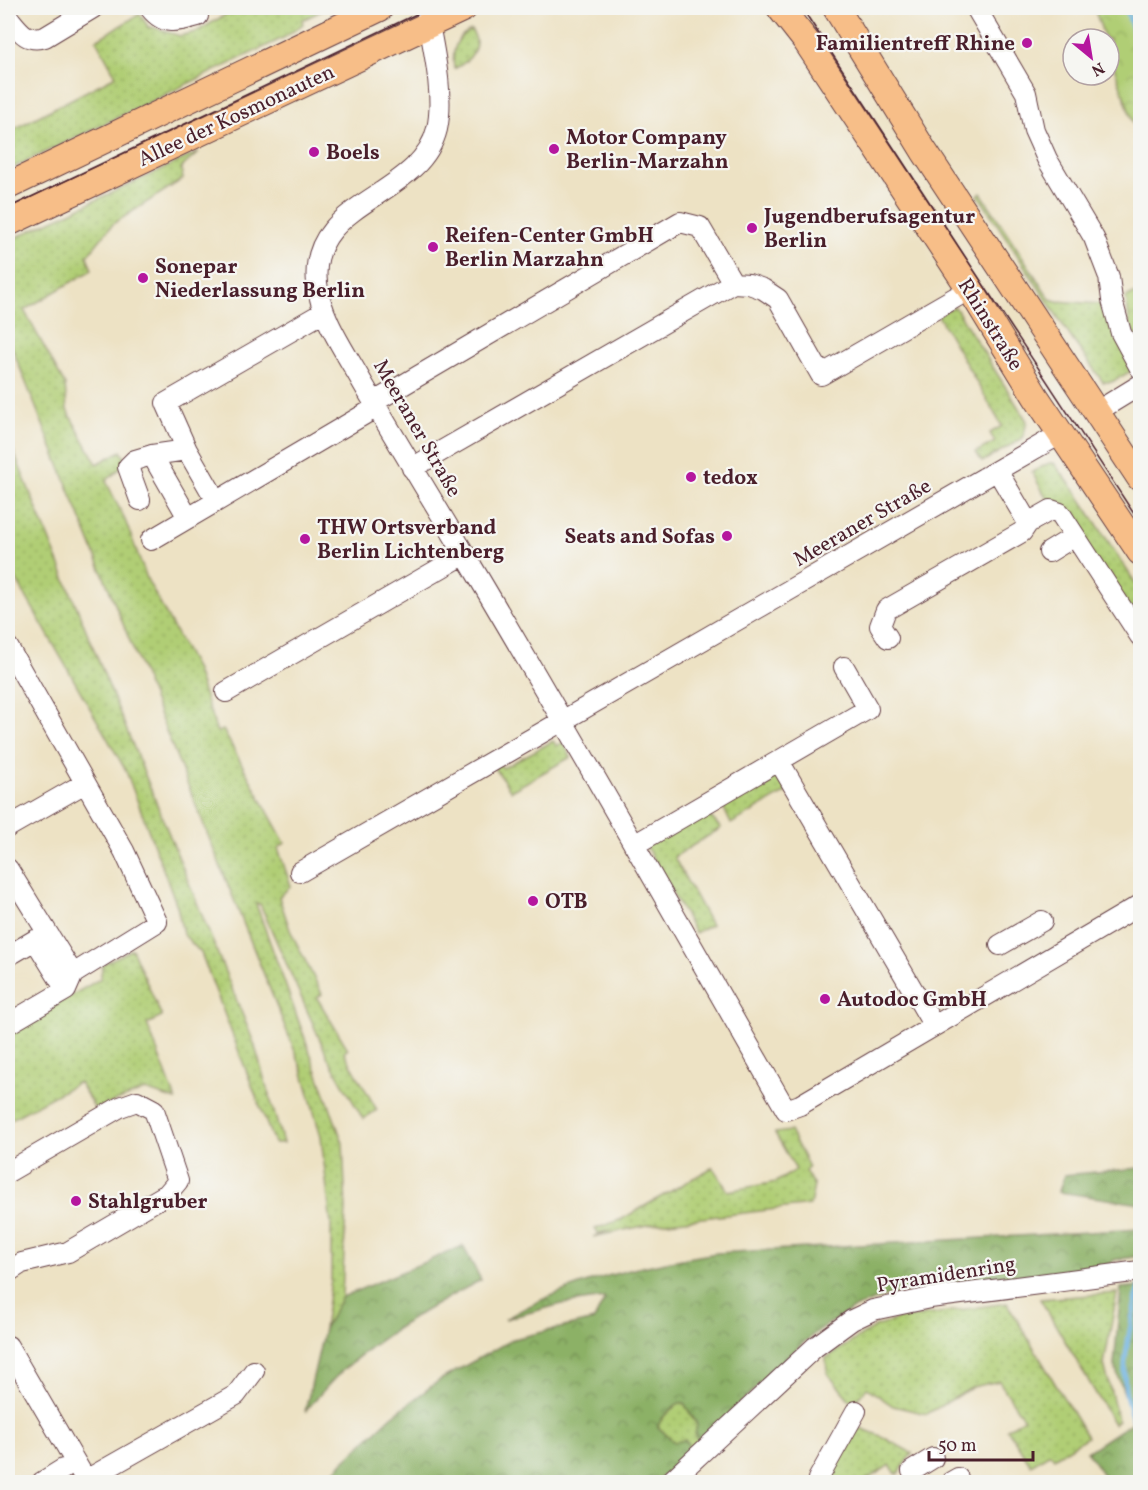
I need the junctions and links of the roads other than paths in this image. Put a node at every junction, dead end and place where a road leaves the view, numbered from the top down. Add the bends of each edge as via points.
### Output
1 (93, 8) edge
2 (150, 8) edge
3 (380, 8) edge
4 (464, 8) edge
5 (780, 8) edge
6 (836, 8) edge
7 (976, 8) edge
8 (199, 10) edge
9 (427, 15) edge
10 (8, 17) edge
11 (8, 186) edge
12 (8, 223) edge
13 (733, 284) junction
14 (970, 290) junction
15 (324, 312) junction
16 (1140, 368) edge
17 (1140, 385) edge
18 (375, 404) junction
19 (1096, 412) junction
20 (1062, 433) junction
21 (187, 450) junction
22 (152, 455) junction
23 (412, 468) junction
24 (998, 471) junction
25 (1140, 478) edge
26 (210, 490) dead end
27 (140, 500) dead end
28 (183, 509) dead end
29 (1028, 523) junction
30 (1075, 536) junction
31 (151, 540) dead end
32 (1049, 552) dead end
33 (1140, 552) edge
34 (465, 554) junction
35 (1140, 636) edge
36 (888, 638) dead end
37 (8, 647) edge
38 (844, 667) dead end
39 (226, 692) dead end
40 (564, 721) junction
41 (779, 760) junction
42 (85, 783) junction
43 (8, 827) edge
44 (634, 844) junction
45 (8, 869) edge
46 (300, 872) dead end
47 (1140, 905) edge
48 (1042, 921) dead end
49 (1000, 945) dead end
50 (8, 956) edge
51 (70, 982) junction
52 (8, 1024) edge
53 (934, 1026) junction
54 (8, 1172) edge
55 (1140, 1271) edge
56 (8, 1272) edge
57 (8, 1346) edge
58 (254, 1371) dead end
59 (856, 1411) dead end
60 (933, 1458) dead end
61 (63, 1469) dead end
62 (912, 1471) dead end
63 (87, 1481) edge
64 (42, 1482) edge
65 (670, 1482) edge
66 (820, 1482) edge

1 - 10 street via 36,39 28,39
2 - 8 street via 156,16 169,21 182,21
3 - 11 main road, Allee der Kosmonauten
4 - 9 main road, Allee der Kosmonauten
5 - 14 main road, Rhinstraße via 806,41
6 - 19 main road, Rhinstraße via 924,151
7 - 16 street via 1026,93 1034,130 1047,159 1094,238 1109,277 1121,333
9 - 12 main road, Allee der Kosmonauten
9 - 15 street, Meeraner Straße via 437,78 436,129 417,164 350,212 326,240 316,268
13 - 14 street via 749,284 778,299 821,375
13 - 18 street via 700,227 681,222
13 - 23 street
14 - 20 main road, Rhinstraße
15 - 18 street, Meeraner Straße
15 - 21 street via 166,403
17 - 19 street
18 - 23 street, Meeraner Straße
18 - 31 street
19 - 20 main road
19 - 25 main road, Rhinstraße
20 - 24 street, Meeraner Straße
20 - 33 main road, Rhinstraße
21 - 22 street
21 - 26 street
22 - 27 street via 135,459 128,467
22 - 28 street
23 - 34 street, Meeraner Straße
24 - 29 street
24 - 40 street, Meeraner Straße
29 - 30 street via 1051,510 1060,513
29 - 36 street via 1022,532 886,610 880,626
30 - 32 street
30 - 35 street
34 - 39 street
34 - 40 street, Meeraner Straße
37 - 42 street
38 - 41 street via 868,709
40 - 44 street
40 - 46 street
41 - 44 street
41 - 53 street
42 - 43 street
42 - 51 street via 124,851 157,922
44 - 53 street via 786,1110
45 - 51 street
47 - 53 street
48 - 49 street
50 - 51 street via 35,940
51 - 52 street
54 - 56 street via 136,1101 154,1110 178,1181 167,1194 68,1252 22,1263
55 - 65 street, Pyramidenring via 930,1298 873,1310 815,1347
57 - 63 street
58 - 63 street via 236,1395
59 - 66 street via 818,1479
60 - 62 street
61 - 64 street

